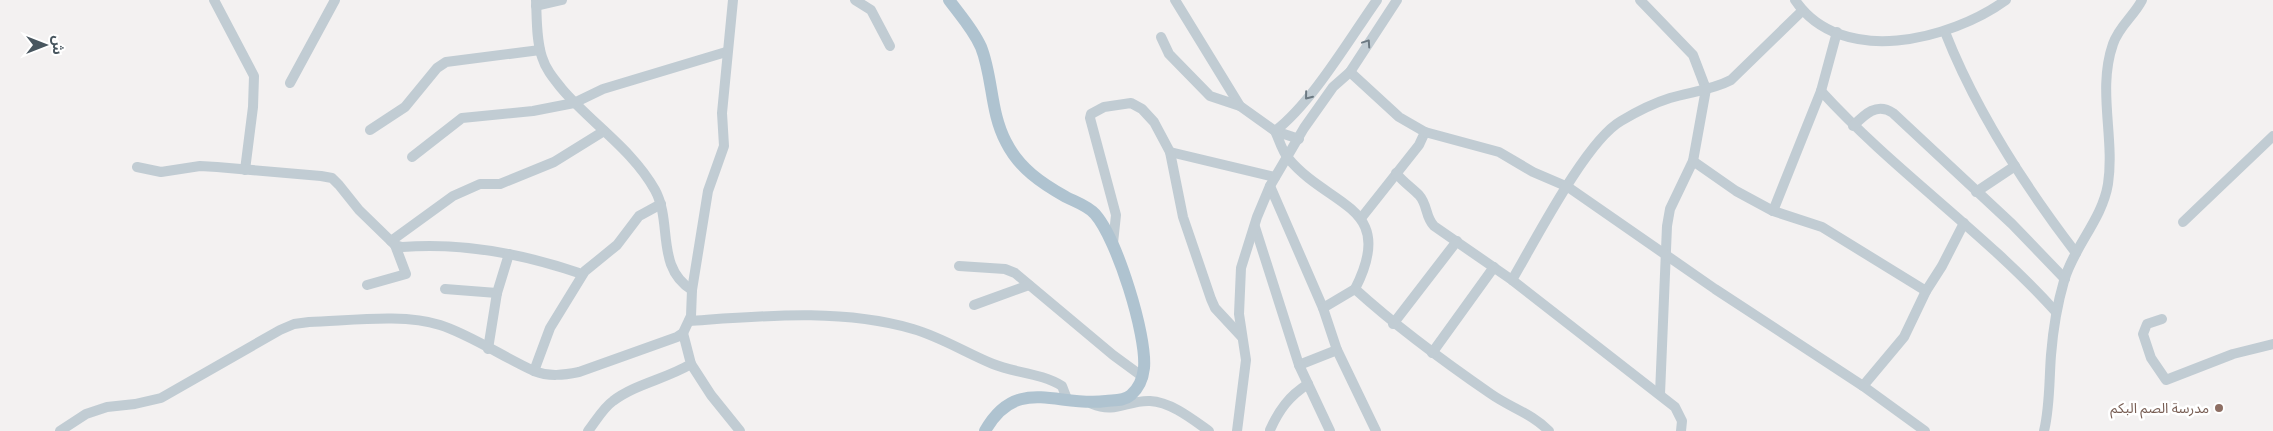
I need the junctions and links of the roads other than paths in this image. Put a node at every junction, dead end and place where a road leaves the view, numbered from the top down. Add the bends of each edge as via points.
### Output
1 (214, 0) edge
2 (335, 0) edge
3 (562, 0) edge
4 (733, 0) edge
5 (855, 0) edge
6 (949, 0) edge
7 (1175, 0) edge
8 (1377, 0) edge
9 (1397, 0) edge
10 (1640, 0) edge
11 (1795, 0) edge
12 (2006, 0) edge
13 (2142, 0) edge
14 (536, 3) edge
15 (1802, 11) junction
16 (1837, 32) junction
17 (1945, 32) junction
18 (1162, 37) dead end
19 (890, 46) dead end
20 (540, 50) junction
21 (726, 52) junction
22 (1350, 72) junction
23 (1322, 78) junction
24 (290, 83) dead end
25 (1333, 87) junction
26 (1706, 89) junction
27 (1821, 91) junction
28 (574, 103) junction
29 (1240, 106) junction
30 (1854, 126) junction
31 (370, 130) dead end
32 (1275, 130) junction
33 (604, 131) junction
34 (1425, 132) junction
35 (2273, 136) edge
36 (1299, 139) junction
37 (1170, 152) junction
38 (412, 157) dead end
39 (1287, 157) junction
40 (1693, 161) junction
41 (2015, 166) junction
42 (137, 167) dead end
43 (245, 170) junction
44 (1396, 173) junction
45 (1272, 182) junction
46 (1568, 187) junction
47 (1976, 192) junction
48 (661, 204) junction
49 (1773, 212) junction
50 (1362, 217) junction
51 (2183, 222) dead end
52 (1964, 223) junction
53 (1255, 227) junction
54 (1457, 241) junction
55 (393, 243) junction
56 (1113, 243) junction
57 (2076, 253) junction
58 (509, 254) junction
59 (1666, 256) junction
60 (959, 266) dead end
61 (1494, 267) junction
62 (582, 274) junction
63 (2065, 279) junction
64 (1512, 280) junction
65 (367, 286) dead end
66 (1029, 286) junction
67 (445, 289) dead end
68 (1355, 289) junction
69 (692, 290) junction
70 (1926, 291) junction
71 (497, 293) junction
72 (974, 305) dead end
73 (1323, 308) junction
74 (2056, 312) junction
75 (2162, 319) dead end
76 (689, 321) junction
77 (1393, 324) junction
78 (683, 333) junction
79 (1241, 336) junction
80 (2273, 344) edge
81 (488, 349) junction
82 (1338, 350) junction
83 (1432, 353) junction
84 (690, 364) junction
85 (1299, 365) junction
86 (534, 371) junction
87 (1143, 377) junction
88 (1308, 384) junction
89 (1863, 386) junction
90 (1660, 394) junction
91 (1067, 399) junction
92 (1092, 404) junction
93 (1270, 430) edge
94 (60, 431) edge
95 (588, 431) edge
96 (740, 431) edge
97 (985, 431) edge
98 (1209, 431) edge
99 (1236, 431) edge
100 (1330, 431) edge
101 (1376, 431) edge
102 (1549, 431) edge
103 (1681, 431) edge
104 (1925, 431) edge
105 (2044, 431) edge

1 - 43 street via 254,76
2 - 24 street
3 - 14 street
4 - 21 street
5 - 19 street via 871,10
6 - 56 main road via 981,48 999,124 1018,162 1044,183 1094,213
7 - 29 street
8 - 23 street
22 -> 9 street
10 - 26 street via 1693,55
11 - 15 street
12 - 17 street via 1971,22
13 - 57 street via 2121,27 2108,58 2105,84 2110,166 2108,186 2089,233
14 - 20 street
15 - 16 street
15 - 26 street via 1731,80
16 - 17 street via 1866,40 1886,41
16 - 27 street
17 - 41 street via 1961,70
18 - 29 street via 1170,54 1210,96
20 - 28 street via 547,71
20 - 31 street via 446,62 405,107
21 - 28 street via 603,89
21 - 69 street via 722,113 724,146 708,191
22 - 25 street
22 - 34 street via 1399,117
23 - 25 street
23 -> 32 street via 1286,122
25 - 36 street
26 - 40 street
26 - 46 street via 1666,99 1620,122 1580,165
27 - 30 street
27 - 49 street
28 - 33 street
28 - 38 street via 462,118
29 - 32 street
30 - 47 street via 1870,111 1887,109
30 - 52 street
32 - 36 street
32 - 39 street
33 - 48 street via 640,170
33 - 55 street via 554,162 500,184 480,184 453,196
34 - 44 street via 1419,145
34 - 46 street via 1500,152 1533,172
35 - 51 street
36 - 39 street
37 - 45 street
37 - 56 street via 1154,122 1131,103 1104,107 1091,114 1090,122 1116,215
37 - 79 street via 1196,261 1215,308
39 - 45 street
39 - 50 street
40 - 49 street
40 - 59 street via 1670,209
41 - 47 street
41 - 57 street
42 - 43 street via 161,172 200,166
43 - 55 street via 332,178
44 - 50 street
44 - 54 street via 1425,204 1428,220
45 - 53 street
45 - 73 street
46 - 59 street
46 - 64 street
47 - 63 street
48 - 62 street via 639,216 616,245
48 - 69 street via 674,273
49 - 70 street via 1822,228
50 - 68 street via 1367,230 1367,260
52 - 70 street
52 - 74 street via 2014,267
53 - 79 street via 1241,268
53 - 85 street
54 - 61 street
54 - 77 street
55 - 58 street via 402,247 449,245
55 - 65 street via 406,274
56 - 87 main road via 1141,336
57 - 63 street
58 - 62 street
58 - 71 street
59 - 89 street
59 - 90 street
60 - 66 street via 1010,270
61 - 64 street
61 - 83 street
62 - 86 street via 550,328
63 - 74 street
64 - 90 street
66 - 72 street
66 - 87 street
67 - 71 street
68 - 73 street
68 - 77 street
69 - 76 street
70 - 89 street via 1904,337
71 - 81 street
73 - 82 street
74 - 105 street
75 - 80 street via 2147,324 2143,334 2151,358 2166,380 2233,354
76 - 78 street
76 - 91 street via 801,316 869,320 914,329 995,365 1056,383 1062,386
77 - 83 street
78 - 84 street
78 - 86 street via 621,359 579,372 563,376
79 - 99 street via 1246,360
81 - 86 street
81 - 94 street via 426,321 294,324 161,398 107,407 86,414
82 - 85 street
82 - 101 street
83 - 102 street via 1500,400 1536,418
84 - 95 street via 623,394 611,402
84 - 96 street
85 - 88 street
87 - 92 main road via 1131,395 1121,400
88 - 93 street via 1281,407
88 - 100 street
89 - 104 street
90 - 103 street via 1681,414
91 - 92 main road
91 - 97 main road via 1028,397 1015,400 1004,406
92 - 98 street via 1111,408 1141,402 1157,403 1181,412

